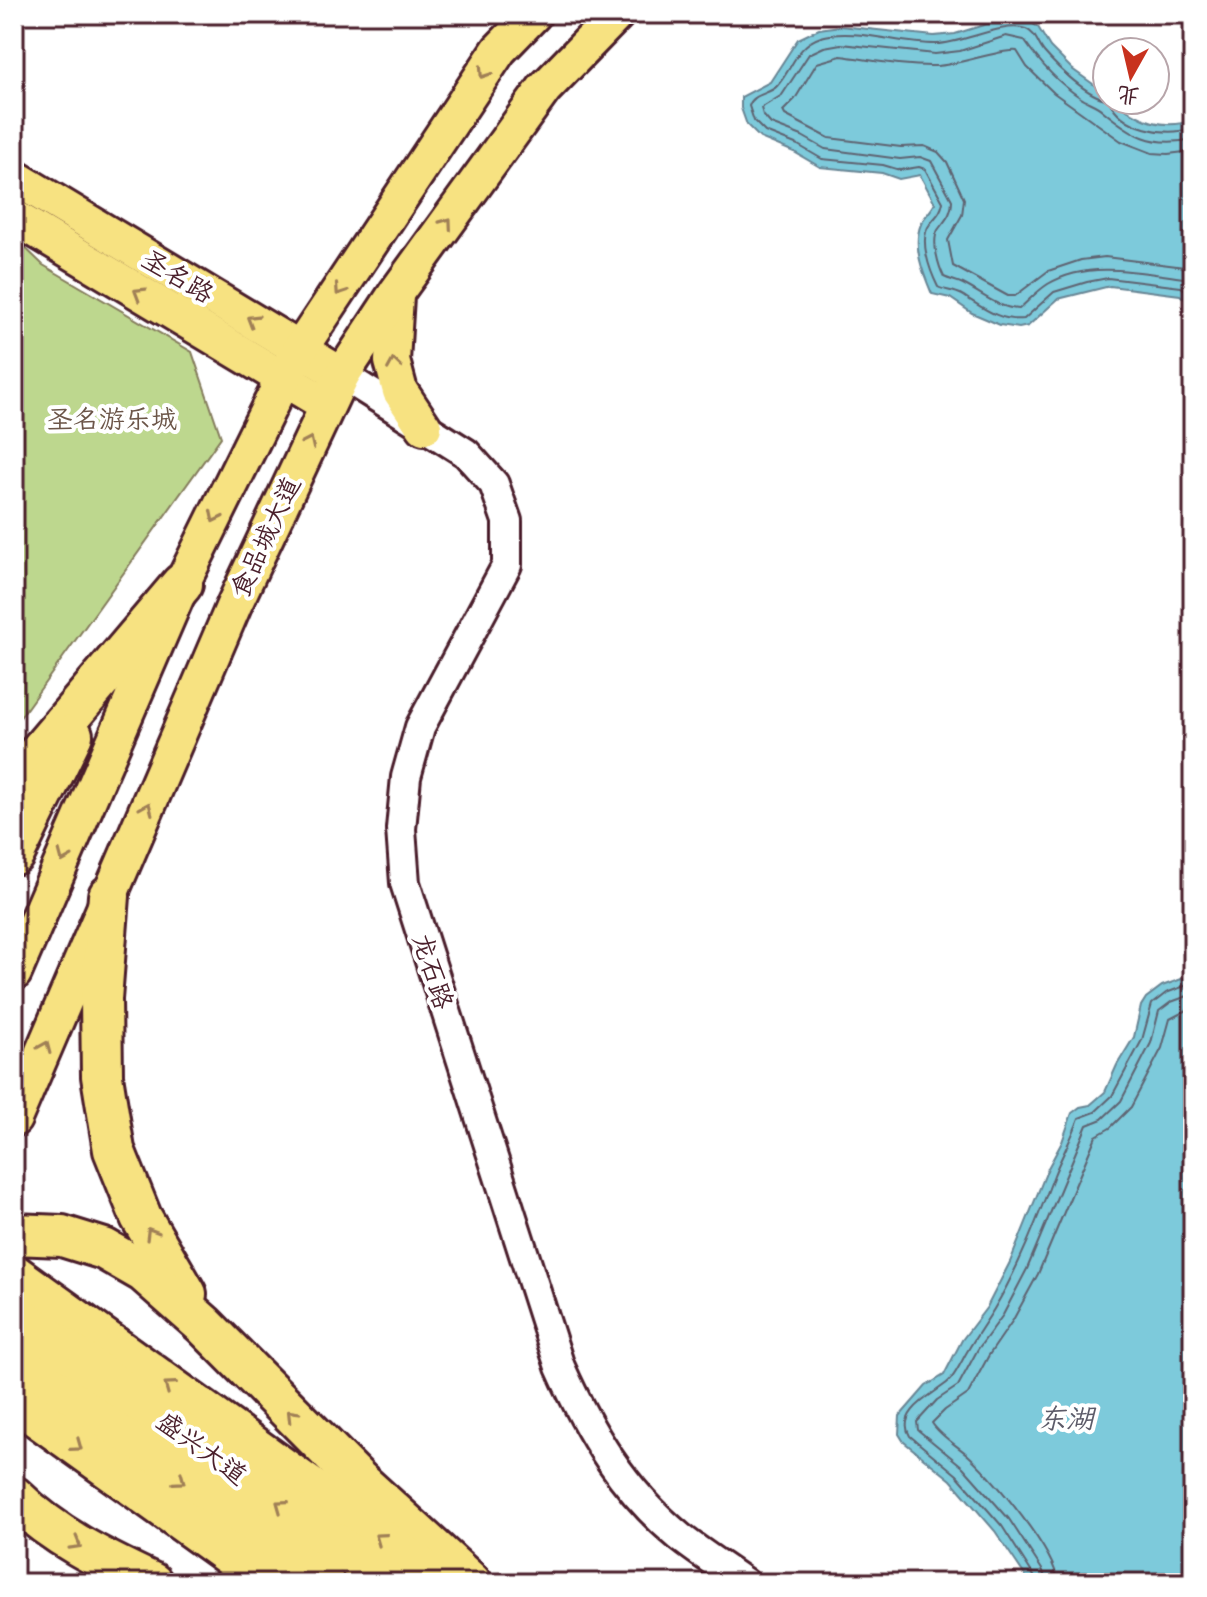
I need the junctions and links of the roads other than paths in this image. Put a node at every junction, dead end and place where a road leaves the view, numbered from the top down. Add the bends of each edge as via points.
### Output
1 (534, 14) edge
2 (617, 14) edge
3 (14, 177) edge
4 (14, 217) edge
5 (396, 293) junction
6 (300, 349) junction
7 (342, 375) junction
8 (283, 379) junction
9 (327, 405) junction
10 (424, 427) junction
11 (182, 584) junction
12 (100, 677) junction
13 (14, 782) edge
14 (14, 854) edge
15 (109, 896) junction
16 (14, 973) edge
17 (14, 1119) edge
18 (14, 1234) edge
19 (14, 1275) edge
20 (14, 1313) edge
21 (204, 1325) junction
22 (34, 1356) edge
23 (14, 1497) edge
24 (152, 1583) edge
25 (269, 1583) edge
26 (324, 1583) edge
27 (390, 1583) edge
28 (443, 1583) edge
29 (471, 1583) edge
30 (745, 1583) edge

1 -> 6 main road, 食品城大道 via 499,50
5 -> 2 main road, 食品城大道 via 544,89
6 -> 3 main road, 圣名路
8 -> 4 main road, 圣名路
5 - 7 main road, 食品城大道
10 -> 5 main road via 400,391 392,361
6 - 7 main road, 圣名路
6 - 8 main road, 食品城大道
7 - 9 main road, 食品城大道
7 - 10 street, 龙石路
8 - 9 main road, 圣名路
8 -> 11 main road, 食品城大道
15 -> 9 main road, 食品城大道
10 - 30 street, 龙石路 via 466,453 494,484 507,521 507,565 420,727 406,777 401,829 405,883 560,1367 582,1416 605,1456 643,1503
11 - 12 highway
11 -> 16 main road, 食品城大道
12 - 13 highway
12 - 14 highway
17 -> 15 main road, 食品城大道
21 -> 15 highway via 141,1217 114,1150 102,1076
18 - 21 highway via 62,1236 104,1249 144,1272
19 - 22 highway
20 - 22 highway, 盛兴大道
29 -> 21 highway via 347,1469
22 -> 25 highway
22 -> 26 highway, 盛兴大道
27 -> 22 highway, 盛兴大道
28 -> 22 highway
23 -> 24 highway via 68,1540

